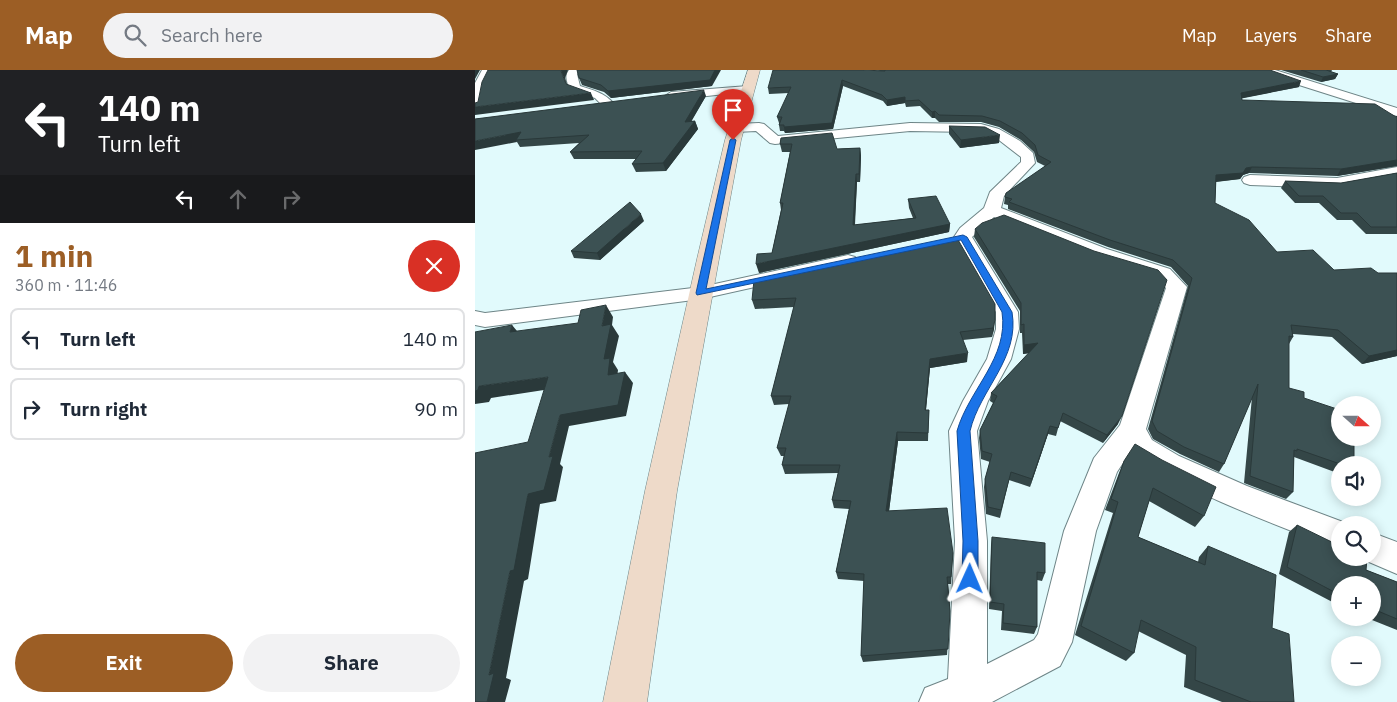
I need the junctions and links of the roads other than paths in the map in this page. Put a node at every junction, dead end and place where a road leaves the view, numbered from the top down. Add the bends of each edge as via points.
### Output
1 (487, 70) edge
2 (576, 70) edge
3 (1264, 70) edge
4 (751, 79) edge
5 (476, 89) edge
6 (663, 97) edge
7 (475, 107) edge
8 (589, 107) edge
9 (1397, 112) edge
10 (736, 128) junction
11 (1397, 172) edge
12 (1250, 180) dead end
13 (992, 210) junction
14 (869, 257) edge
15 (701, 293) junction
16 (475, 318) edge
17 (1132, 429) junction
18 (1331, 532) edge
19 (1381, 551) edge
20 (1397, 558) edge
21 (967, 692) junction
22 (625, 702) edge
23 (939, 702) edge

1 - 5 street
2 - 8 street via 572,73 575,88 612,104
3 - 9 street
4 - 6 street
4 - 10 main road
5 - 7 street
10 - 13 street via 759,127 775,140 889,127 938,126 992,131 1022,150 1028,156 1028,163 995,195
10 - 15 main road
11 - 12 street via 1337,183
13 - 17 street via 1100,253 1163,273 1177,286
13 - 21 street via 954,239 1007,312 1009,324 999,362 967,416 963,431 971,541
14 - 15 street
15 - 16 street via 485,320
15 - 22 main road via 661,491
17 - 18 street via 1142,448 1169,464 1236,495
17 - 21 street via 1104,467 1080,531 1054,642 1047,653
19 - 20 street
21 - 23 street

